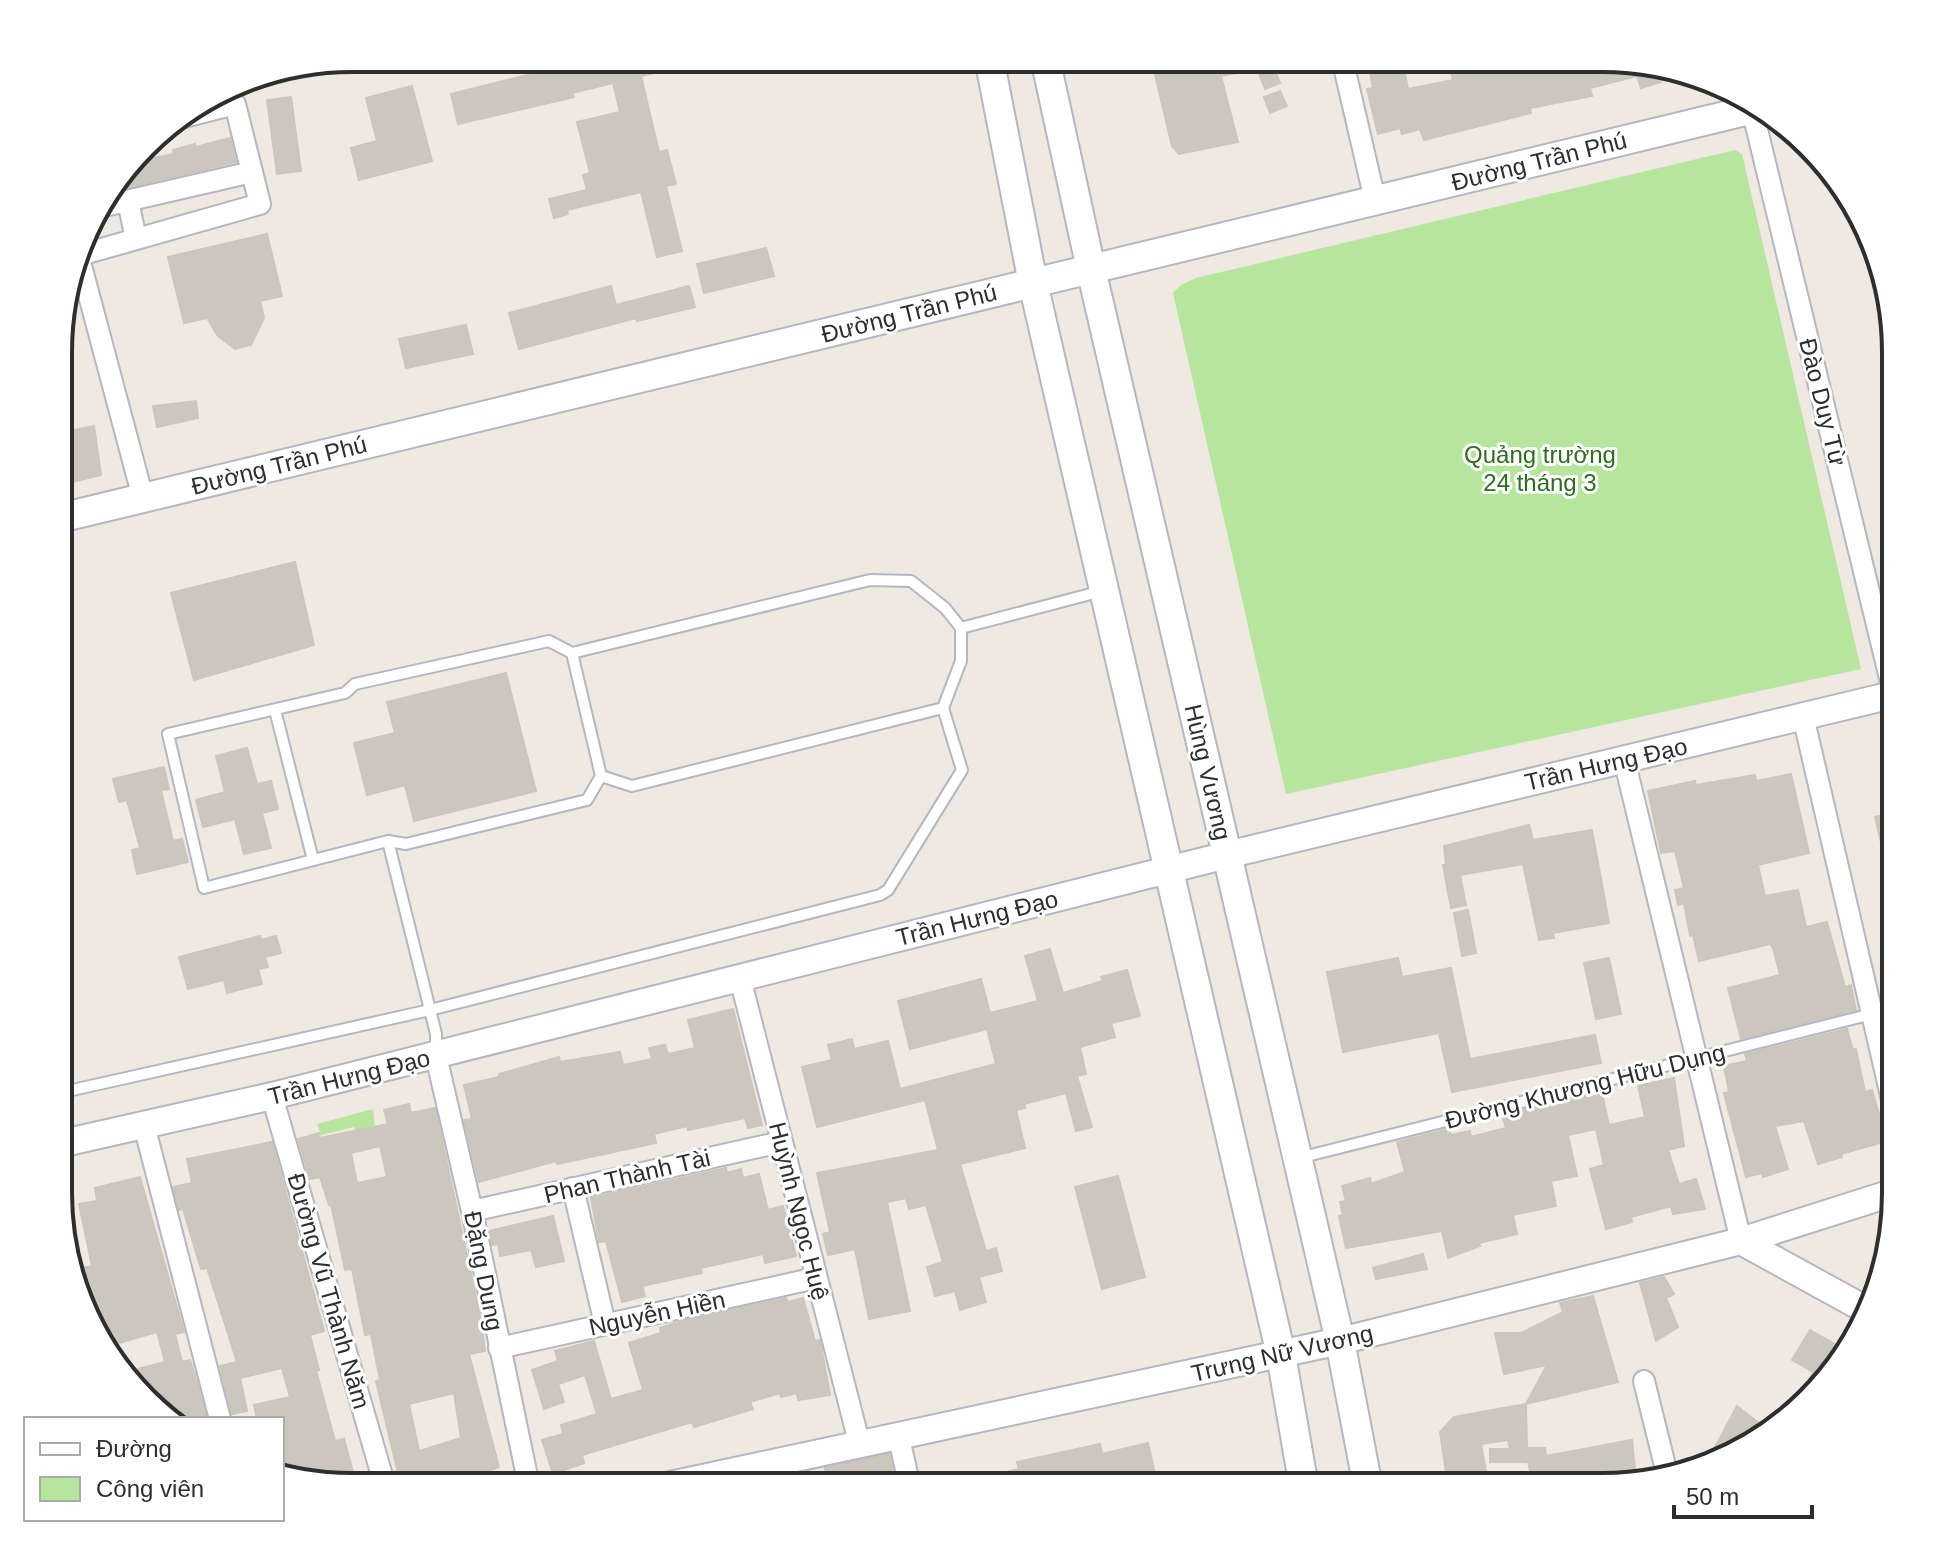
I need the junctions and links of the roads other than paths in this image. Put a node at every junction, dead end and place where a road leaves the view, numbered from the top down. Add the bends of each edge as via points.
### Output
1 (992, 73) edge
2 (1048, 73) edge
3 (1345, 73) edge
4 (212, 110) edge
5 (1743, 111) edge
6 (1758, 120) edge
7 (252, 172) junction
8 (187, 187) junction
9 (1375, 200) junction
10 (128, 201) junction
11 (115, 204) edge
12 (197, 222) junction
13 (136, 239) junction
14 (90, 254) edge
15 (1091, 269) junction
16 (84, 273) edge
17 (1033, 283) junction
18 (143, 498) junction
19 (72, 515) edge
20 (1104, 591) junction
21 (961, 628) junction
22 (1882, 638) edge
23 (572, 653) junction
24 (1882, 697) edge
25 (943, 708) junction
26 (275, 710) junction
27 (1803, 716) junction
28 (1624, 759) junction
29 (601, 776) junction
30 (388, 841) junction
31 (1227, 855) junction
32 (313, 860) junction
33 (1168, 869) junction
34 (740, 978) junction
35 (430, 1010) junction
36 (1872, 1014) junction
37 (1881, 1054) edge
38 (436, 1056) junction
39 (1696, 1058) junction
40 (73, 1090) edge
41 (272, 1096) junction
42 (144, 1125) junction
43 (73, 1141) edge
44 (781, 1142) junction
45 (1297, 1158) junction
46 (573, 1188) junction
47 (1881, 1196) edge
48 (472, 1211) junction
49 (1741, 1241) junction
50 (816, 1278) junction
51 (1858, 1306) edge
52 (605, 1324) junction
53 (1340, 1341) junction
54 (499, 1348) junction
55 (1281, 1355) junction
56 (1644, 1381) dead end
57 (219, 1417) edge
58 (898, 1434) junction
59 (859, 1442) junction
60 (1665, 1466) edge
61 (381, 1472) edge
62 (526, 1472) edge
63 (726, 1472) edge
64 (907, 1472) edge
65 (1302, 1473) edge
66 (1365, 1473) edge

1 - 17 main road
2 - 15 main road, Hùng Vương
3 - 9 street
4 - 7 street via 235,104
5 - 9 main road, Đường Trần Phú
6 - 22 street, Đào Duy Từ
7 - 8 street
7 - 12 street via 260,204
8 - 10 street
8 - 12 street
9 - 15 main road, Đường Trần Phú
10 - 11 street
10 - 13 street
12 - 13 street
13 - 14 street
15 - 17 main road, Đường Trần Phú
15 - 31 main road, Hùng Vương
16 - 18 street
17 - 18 main road, Đường Trần Phú
17 - 20 main road
18 - 19 main road, Đường Trần Phú
20 - 21 lane
20 - 33 main road
21 - 23 lane via 911,581 870,580
21 - 25 lane via 961,661
23 - 26 lane via 549,641 355,684 345,693
23 - 29 lane
24 - 27 street, Trần Hưng Đạo
25 - 29 lane via 632,786
25 - 35 lane via 962,770 880,895
26 - 32 lane
26 - 32 lane via 168,734 204,888
27 - 28 street, Trần Hưng Đạo
27 - 36 street
28 - 31 street, Trần Hưng Đạo
28 - 39 street
29 - 30 lane via 587,800 406,844
30 - 32 lane
30 - 35 lane
31 - 33 street, Trần Hưng Đạo
31 - 45 main road, Hùng Vương
33 - 34 street, Trần Hưng Đạo
33 - 55 main road
34 - 38 street, Trần Hưng Đạo
34 - 44 street, Huỳnh Ngọc Huệ
35 - 38 lane
35 - 40 lane
36 - 37 street
36 - 39 lane, Đường Khương Hữu Dụng
38 - 41 street, Trần Hưng Đạo
38 - 48 street, Đặng Dung
39 - 45 lane, Đường Khương Hữu Dụng
39 - 49 street
41 - 42 street, Trần Hưng Đạo
41 - 61 street, Đường Vũ Thành Năm
42 - 43 street, Trần Hưng Đạo
42 - 57 street
44 - 46 street, Phan Thành Tài
44 - 50 street, Huỳnh Ngọc Huệ
45 - 53 main road, Hùng Vương
46 - 48 street, Phan Thành Tài
46 - 52 street
47 - 49 street, Trưng Nữ Vương
48 - 54 street, Đặng Dung
49 - 51 street
49 - 53 street, Trưng Nữ Vương
50 - 52 street, Nguyễn Hiền
50 - 59 street, Huỳnh Ngọc Huệ
52 - 54 street, Nguyễn Hiền
53 - 55 street, Trưng Nữ Vương
53 - 66 main road, Hùng Vương
54 - 62 street, Đặng Dung
55 - 58 street, Trưng Nữ Vương
55 - 65 main road
56 - 60 street
58 - 59 street, Trưng Nữ Vương
58 - 64 street
59 - 63 street, Trưng Nữ Vương

